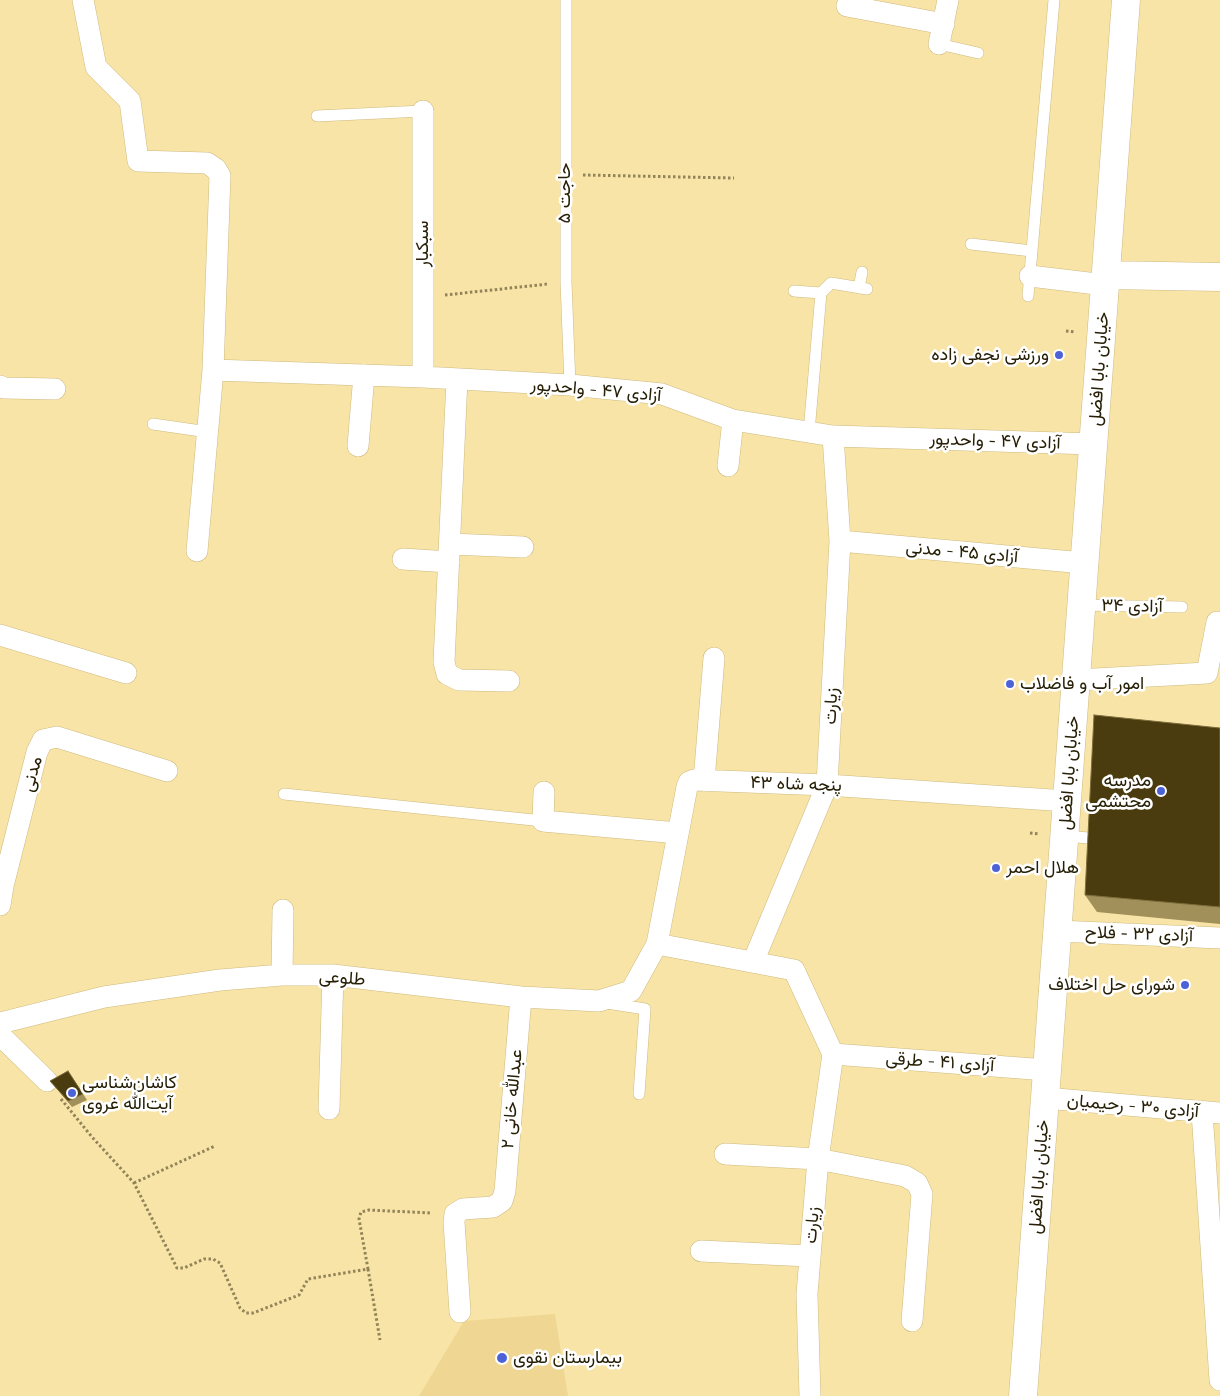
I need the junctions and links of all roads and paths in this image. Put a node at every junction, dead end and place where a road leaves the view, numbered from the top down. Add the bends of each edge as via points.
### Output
1 (83, 0) edge
2 (566, 0) edge
3 (948, 0) edge
4 (1054, 0) edge
5 (1126, 0) edge
6 (847, 6) dead end
7 (944, 24) junction
8 (939, 44) joint
9 (978, 53) dead end
10 (423, 111) joint
11 (317, 116) dead end
12 (565, 174) junction
13 (734, 178) dead end
14 (971, 244) dead end
15 (1032, 251) junction
16 (862, 272) dead end
17 (1220, 277) edge
18 (1106, 280) junction
19 (566, 282) junction
20 (1029, 286) joint
21 (794, 291) dead end
22 (821, 293) junction
23 (424, 297) junction
24 (213, 370) junction
25 (364, 375) junction
26 (423, 377) junction
27 (457, 379) junction
28 (0, 386) edge
29 (570, 386) junction
30 (55, 389) dead end
31 (733, 420) junction
32 (153, 424) dead end
33 (208, 432) junction
34 (809, 432) junction
35 (833, 436) junction
36 (1094, 444) junction
37 (358, 446) dead end
38 (728, 466) dead end
39 (840, 542) junction
40 (523, 547) dead end
41 (197, 551) dead end
42 (450, 553) junction
43 (402, 559) dead end
44 (1084, 563) junction
45 (1082, 605) junction
46 (1182, 607) dead end
47 (1217, 622) dead end
48 (0, 635) edge
49 (714, 658) dead end
50 (126, 673) dead end
51 (1076, 680) junction
52 (509, 681) dead end
53 (167, 771) dead end
54 (704, 781) junction
55 (827, 785) junction
56 (544, 792) dead end
57 (284, 794) dead end
58 (1067, 801) junction
59 (543, 821) junction
60 (678, 833) junction
61 (1065, 836) junction
62 (1100, 839) edge
63 (0, 905) edge
64 (283, 910) dead end
65 (1058, 931) junction
66 (1220, 938) edge
67 (657, 944) junction
68 (753, 962) junction
69 (282, 975) junction
70 (333, 976) junction
71 (521, 997) junction
72 (599, 1001) junction
73 (0, 1023) edge
74 (0, 1035) edge
75 (833, 1054) junction
76 (1048, 1070) junction
77 (46, 1081) joint
78 (639, 1094) dead end
79 (1045, 1098) junction
80 (329, 1109) dead end
81 (1211, 1113) edge
82 (215, 1146) dead end
83 (725, 1154) dead end
84 (818, 1159) junction
85 (134, 1183) junction
86 (455, 1214) junction
87 (701, 1251) dead end
88 (809, 1256) junction
89 (368, 1269) junction
90 (460, 1312) dead end
91 (912, 1321) dead end
92 (380, 1340) dead end
93 (1220, 1380) edge
94 (810, 1396) edge
95 (1023, 1396) edge

1 - 24 street via 96,68 130,101 138,161 207,163 220,176
2 - 12 lane, حاجت ۵
3 - 7 street
4 - 15 lane
5 - 18 main road, خیابان بابا افضل
6 - 7 street
7 - 8 street
8 - 9 lane
10 - 11 lane
10 - 23 street, سبکبار
12 - 13 path
12 - 19 lane, حاجت ۵
14 - 15 lane
15 - 20 lane
16 - 22 lane via 863,288 831,283
17 - 18 main road
18 - 20 street
18 - 36 main road, خیابان بابا افضل
19 - 23 path
19 - 29 lane, حاجت ۵
21 - 22 lane
22 - 34 lane
23 - 26 street, سبکبار
24 - 25 street, آزادی ۴۷ - واحدپور
24 - 33 street
25 - 26 street, آزادی ۴۷ - واحدپور
25 - 37 street
26 - 27 street, آزادی ۴۷ - واحدپور
27 - 29 street, آزادی ۴۷ - واحدپور
27 - 42 street
28 - 30 street
29 - 31 street, آزادی ۴۷ - واحدپور via 662,394
31 - 34 street, آزادی ۴۷ - واحدپور
31 - 38 street
32 - 33 lane
33 - 41 street
34 - 35 street, آزادی ۴۷ - واحدپور
35 - 36 street, آزادی ۴۷ - واحدپور
35 - 39 street, زیارت
36 - 44 main road, خیابان بابا افضل
39 - 44 street, آزادی ۴۵ - مدنی
39 - 55 street, زیارت
40 - 42 street
42 - 43 street
42 - 52 street via 444,662 447,674 459,680
44 - 45 main road, خیابان بابا افضل
45 - 46 lane, آزادی ۳۴
45 - 51 main road, خیابان بابا افضل
47 - 51 street via 1207,673
48 - 50 street
49 - 54 street
51 - 58 main road, خیابان بابا افضل
53 - 63 street, مدنی via 56,737 43,740 37,752
54 - 55 street, پنجه شاه ۴۳
54 - 60 street, پنجه شاه ۴۳ via 694,780 686,787
55 - 58 street, پنجه شاه ۴۳
55 - 68 street, زیارت
56 - 59 street
57 - 59 lane
58 - 61 main road, خیابان بابا افضل
59 - 60 street
60 - 67 street, پنجه شاه ۴۳
61 - 62 lane
61 - 65 main road, خیابان بابا افضل
64 - 69 street
65 - 66 street, آزادی ۳۲ - فلاح
65 - 76 main road, خیابان بابا افضل
67 - 68 street
67 - 72 street, طلوعی via 631,992
68 - 75 street via 794,970
69 - 70 street, طلوعی
69 - 73 street, طلوعی via 220,980 104,997
70 - 71 street, طلوعی
70 - 80 street
71 - 72 street, طلوعی
71 - 86 street, عبدالله خانی ۲ via 502,1201 493,1207 463,1209
72 - 78 lane via 645,1009
74 - 77 street
75 - 76 street, آزادی ۴۱ - طرقی
75 - 84 street, زیارت
76 - 79 main road, خیابان بابا افضل
77 - 85 path
79 - 81 street, آزادی ۳۰ - رحیمیان
79 - 95 main road, خیابان بابا افضل
81 - 93 street
82 - 85 path
83 - 84 street
84 - 88 street, زیارت
84 - 91 street via 905,1176 916,1183 922,1194
85 - 89 path via 177,1268 204,1259 220,1263 240,1308 246,1313 299,1295 308,1279
86 - 89 path via 361,1212 359,1219
86 - 90 street
87 - 88 street
88 - 94 street, زیارت
89 - 92 path

